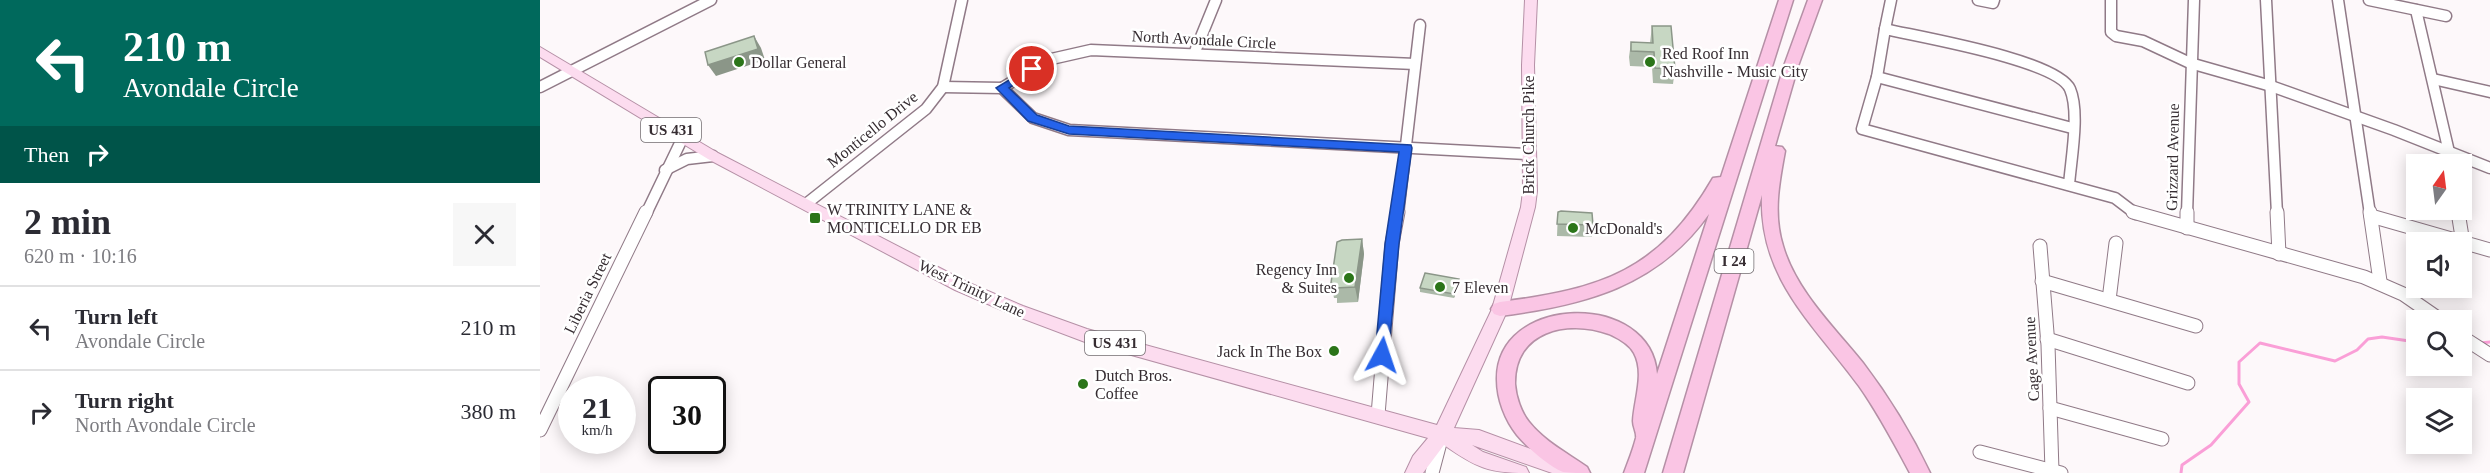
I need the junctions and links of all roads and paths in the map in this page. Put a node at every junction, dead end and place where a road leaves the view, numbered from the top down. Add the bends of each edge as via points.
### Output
1 (711, 0) edge
2 (962, 0) edge
3 (1216, 0) edge
4 (1531, 0) edge
5 (1786, 0) edge
6 (1815, 0) edge
7 (1891, 0) edge
8 (1978, 0) edge
9 (1994, 0) edge
10 (2112, 0) edge
11 (2194, 0) edge
12 (2266, 0) edge
13 (2338, 0) edge
14 (2369, 0) edge
15 (2416, 10) junction
16 (2446, 16) dead end
17 (1420, 25) dead end
18 (1885, 29) junction
19 (540, 51) edge
20 (1194, 54) junction
21 (2190, 63) junction
22 (1415, 64) junction
23 (1791, 66) junction
24 (572, 71) junction
25 (1877, 77) junction
26 (2433, 79) junction
27 (2271, 86) junction
28 (540, 87) edge
29 (943, 87) junction
30 (1002, 88) junction
31 (2490, 92) edge
32 (1758, 93) junction
33 (2356, 116) junction
34 (2072, 128) junction
35 (683, 137) junction
36 (1406, 148) junction
37 (2450, 152) junction
38 (1528, 154) junction
39 (713, 156) junction
40 (2490, 168) edge
41 (664, 171) junction
42 (2069, 185) junction
43 (806, 204) junction
44 (2371, 216) junction
45 (2187, 228) junction
46 (2426, 232) edge
47 (2116, 243) dead end
48 (2472, 245) edge
49 (2040, 246) dead end
50 (2490, 250) edge
51 (2279, 254) junction
52 (2042, 281) junction
53 (2380, 281) junction
54 (2109, 300) junction
55 (1500, 309) junction
56 (2426, 310) edge
57 (2196, 326) dead end
58 (2047, 339) junction
59 (2472, 344) edge
60 (2486, 353) edge
61 (2187, 383) dead end
62 (2050, 408) junction
63 (1378, 415) junction
64 (540, 430) edge
65 (1443, 434) junction
66 (2162, 439) dead end
67 (1645, 441) junction
68 (1980, 452) dead end
69 (1676, 464) edge
70 (2056, 472) edge
71 (1414, 473) edge
72 (1432, 473) edge
73 (1520, 473) edge
74 (1574, 473) edge
75 (1580, 473) edge
76 (1634, 473) edge
77 (1920, 473) edge

1 - 24 street
2 - 29 street, Monticello Drive
3 - 20 street
4 - 38 main road, Brick Church Pike
5 - 32 highway, I 24
6 - 23 highway, I 24
7 - 18 street
8 - 9 street
10 - 21 street via 2111,32 2143,41
11 - 21 street, Grizzard Avenue
12 - 27 street
13 - 33 street
14 - 15 street
15 - 16 street
15 - 26 street
17 - 22 street
18 - 25 street
18 - 34 street via 2025,62 2051,72 2063,79 2074,98
19 - 24 main road, West Trinity Lane / US 431
20 - 22 street, North Avondale Circle
20 - 30 street, North Avondale Circle via 1091,50 1047,60
21 - 27 street
21 - 45 street, Grizzard Avenue
22 - 36 street
23 - 69 highway, I 24
23 - 77 highway via 1788,110 1770,179 1768,227 1774,248 1795,288 1877,398
24 - 28 street
24 - 35 main road, West Trinity Lane / US 431
25 - 34 street
25 - 42 street via 1862,129
26 - 31 street
26 - 37 street
27 - 33 street
27 - 51 street
29 - 30 street
29 - 43 street, Monticello Drive via 926,110
30 - 36 street via 1033,118 1069,130
32 - 55 highway via 1708,207 1686,235 1627,278 1564,300
32 - 67 highway, I 24
33 - 37 street
33 - 44 street
34 - 42 street
35 - 39 main road, West Trinity Lane / US 431
35 - 41 street, Liberia Street
36 - 38 street
36 - 63 street via 1392,244
37 - 40 street
38 - 55 main road, Brick Church Pike via 1528,207
39 - 41 street via 687,159
39 - 43 main road, West Trinity Lane / US 431
41 - 64 street, Liberia Street
42 - 45 street via 2115,198 2144,217
43 - 63 main road, West Trinity Lane / US 431 via 961,286 1065,328
44 - 46 street
44 - 53 street
45 - 51 street, Grizzard Avenue
47 - 54 street
48 - 50 street
49 - 52 street, Cage Avenue
51 - 53 street, Grizzard Avenue
52 - 54 street
52 - 58 street, Cage Avenue
53 - 56 street, Grizzard Avenue
54 - 57 street
55 - 65 main road, Brick Church Pike
58 - 61 street
58 - 62 street, Cage Avenue
59 - 60 street
62 - 66 street
62 - 70 street, Cage Avenue
63 - 65 main road, West Trinity Lane / US 431
65 - 71 main road, Brick Church Pike
65 - 72 street, Brick Church Pike
65 - 73 main road, West Trinity Lane / US 431 via 1477,458
65 - 74 main road, West Trinity Lane / US 431 via 1479,438
67 - 75 highway via 1642,414 1649,381 1643,351 1627,334 1592,319 1554,320 1516,346 1506,367 1506,384 1517,421 1540,444
67 - 76 highway, I 24
68 - 70 street

